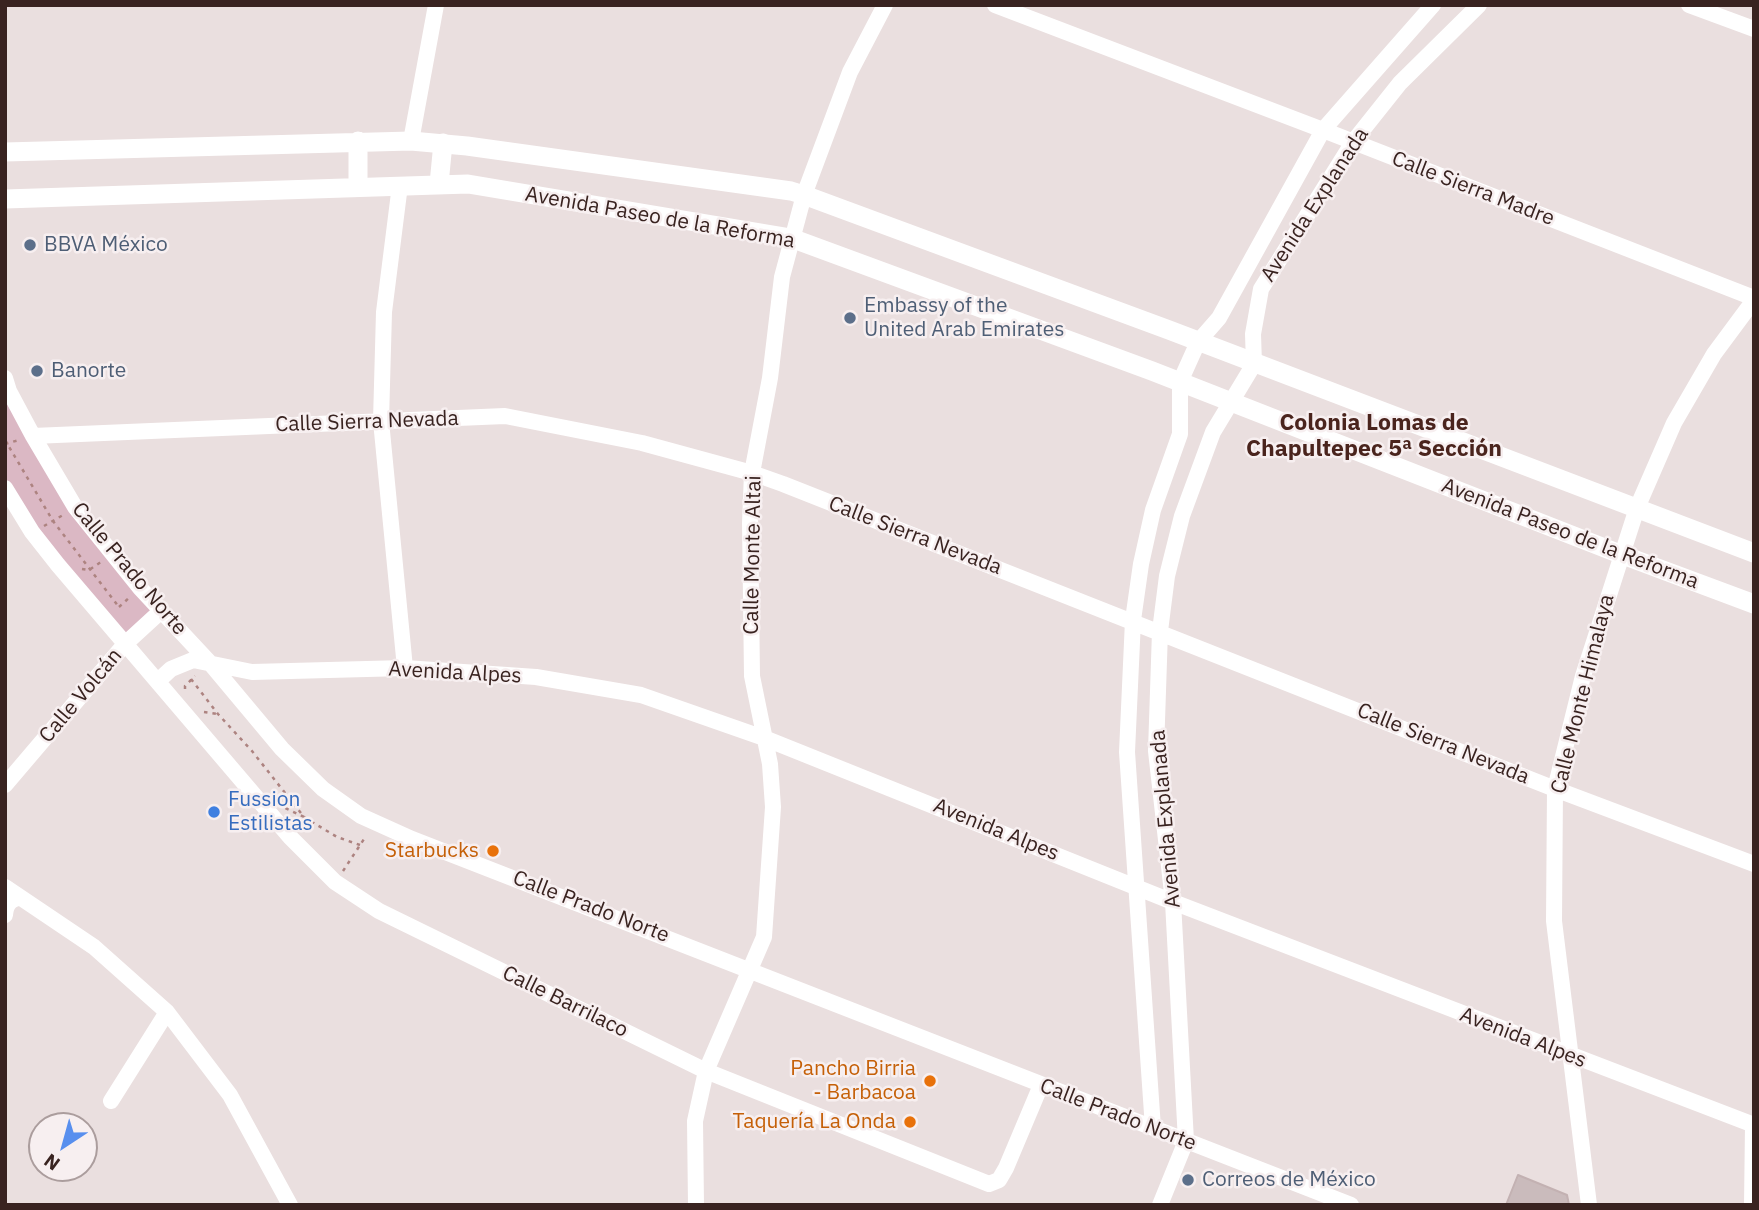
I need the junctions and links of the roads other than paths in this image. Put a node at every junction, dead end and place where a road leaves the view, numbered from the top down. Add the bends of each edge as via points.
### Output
1 (436, 5) edge
2 (885, 5) edge
3 (995, 5) edge
4 (1433, 5) edge
5 (1479, 5) edge
6 (1689, 5) edge
7 (1754, 29) edge
8 (1323, 130) junction
9 (358, 141) junction
10 (411, 141) junction
11 (1353, 142) junction
12 (443, 143) junction
13 (5, 152) edge
14 (400, 184) junction
15 (439, 184) junction
16 (358, 186) junction
17 (804, 195) junction
18 (5, 199) edge
19 (791, 238) junction
20 (1754, 299) edge
21 (1198, 342) junction
22 (1254, 364) junction
23 (5, 378) edge
24 (1180, 382) junction
25 (1232, 401) junction
26 (381, 421) junction
27 (33, 436) junction
28 (752, 473) junction
29 (5, 488) edge
30 (1637, 508) junction
31 (1754, 552) edge
32 (1620, 554) junction
33 (1754, 604) edge
34 (161, 611) junction
35 (1133, 620) junction
36 (1160, 631) junction
37 (125, 644) junction
38 (210, 663) junction
39 (405, 668) junction
40 (158, 681) junction
41 (764, 738) junction
42 (5, 785) edge
43 (1555, 789) junction
44 (1754, 864) edge
45 (1137, 886) junction
46 (5, 887) edge
47 (20, 897) junction
48 (1173, 902) junction
49 (5, 915) edge
50 (751, 970) junction
51 (167, 1012) junction
52 (1570, 1056) junction
53 (706, 1071) junction
54 (1041, 1085) junction
55 (111, 1101) dead end
56 (1753, 1125) edge
57 (1153, 1128) junction
58 (1186, 1141) junction
59 (290, 1205) edge
60 (696, 1205) edge
61 (1160, 1205) edge
62 (1351, 1205) edge
63 (1589, 1205) edge
64 (1752, 1205) edge

1 - 10 street
2 - 17 street, Calle Monte Altai via 850,72
3 - 8 street, Calle Sierra Madre
4 - 8 street, Avenida Explanada
5 - 11 street, Avenida Explanada via 1400,83
6 - 7 street
8 - 11 street, Calle Sierra Madre
8 - 21 street, Avenida Explanada via 1219,318
9 - 10 main road, Avenida Paseo de la Reforma
9 - 13 main road, Avenida Paseo de la Reforma
9 - 16 main road
10 - 12 main road, Avenida Paseo de la Reforma
11 - 20 street, Calle Sierra Madre
11 - 22 street, Avenida Explanada via 1261,289 1253,334
12 - 15 main road
12 - 17 main road, Avenida Paseo de la Reforma
14 - 15 main road, Avenida Paseo de la Reforma
14 - 16 main road, Avenida Paseo de la Reforma
14 - 26 street via 384,313
15 - 19 main road, Avenida Paseo de la Reforma via 468,184
16 - 18 main road, Avenida Paseo de la Reforma
17 - 19 street, Calle Monte Altai
17 - 21 main road, Avenida Paseo de la Reforma
19 - 24 main road, Avenida Paseo de la Reforma
19 - 28 street, Calle Monte Altai
20 - 30 street, Calle Monte Himalaya via 1714,354 1674,424
21 - 22 main road, Avenida Paseo de la Reforma
21 - 24 street, Avenida Explanada
22 - 25 street, Avenida Explanada
22 - 30 main road, Avenida Paseo de la Reforma
23 - 27 street, Calle Prado Norte
24 - 25 main road, Avenida Paseo de la Reforma
24 - 35 street, Avenida Explanada via 1180,434 1153,510
25 - 32 main road, Avenida Paseo de la Reforma
25 - 36 street, Avenida Explanada via 1213,432 1182,516
26 - 27 street, Calle Sierra Nevada
26 - 28 street, Calle Sierra Nevada via 505,416 642,443
26 - 39 street
27 - 34 street, Calle Prado Norte via 75,507
28 - 35 street, Calle Sierra Nevada
28 - 41 street, Calle Monte Altai via 752,676
29 - 37 street via 32,532
30 - 31 main road, Avenida Paseo de la Reforma
30 - 32 street, Calle Monte Himalaya
32 - 33 main road, Avenida Paseo de la Reforma
32 - 43 street, Calle Monte Himalaya
34 - 37 street, Calle Volcán
34 - 38 street, Calle Prado Norte
35 - 36 street, Calle Sierra Nevada
35 - 45 street, Avenida Explanada via 1127,752
36 - 43 street, Calle Sierra Nevada
36 - 48 street, Avenida Explanada via 1156,751
37 - 40 street, Calle Barrilaco
37 - 42 street, Calle Volcán
38 - 39 street, Avenida Alpes via 252,672
38 - 40 street, Avenida Alpes via 183,663
38 - 50 street, Calle Prado Norte via 282,749 323,789 361,816
39 - 41 street, Avenida Alpes via 536,677 641,695
40 - 53 street, Calle Barrilaco via 290,837 335,882 379,911
41 - 45 street, Avenida Alpes
41 - 50 street, Calle Monte Altai via 773,807 764,937
43 - 44 street, Calle Sierra Nevada
43 - 52 street, Calle Monte Himalaya via 1554,921
45 - 48 street, Avenida Alpes
45 - 57 street, Avenida Explanada
46 - 47 street
47 - 49 street via 7,904
47 - 51 street via 94,947
48 - 52 street, Avenida Alpes
48 - 58 street, Avenida Explanada
50 - 53 street, Calle Monte Altai
50 - 54 street, Calle Prado Norte
51 - 55 street
51 - 59 street via 230,1095
52 - 56 street, Avenida Alpes
52 - 63 street, Calle Monte Himalaya
53 - 54 street, Calle Barrilaco via 989,1184 999,1180 1006,1168
53 - 60 street, Calle Monte Altai via 695,1121
54 - 57 street, Calle Prado Norte
56 - 64 street
57 - 58 street, Calle Prado Norte
58 - 61 street
58 - 62 street, Calle Prado Norte

